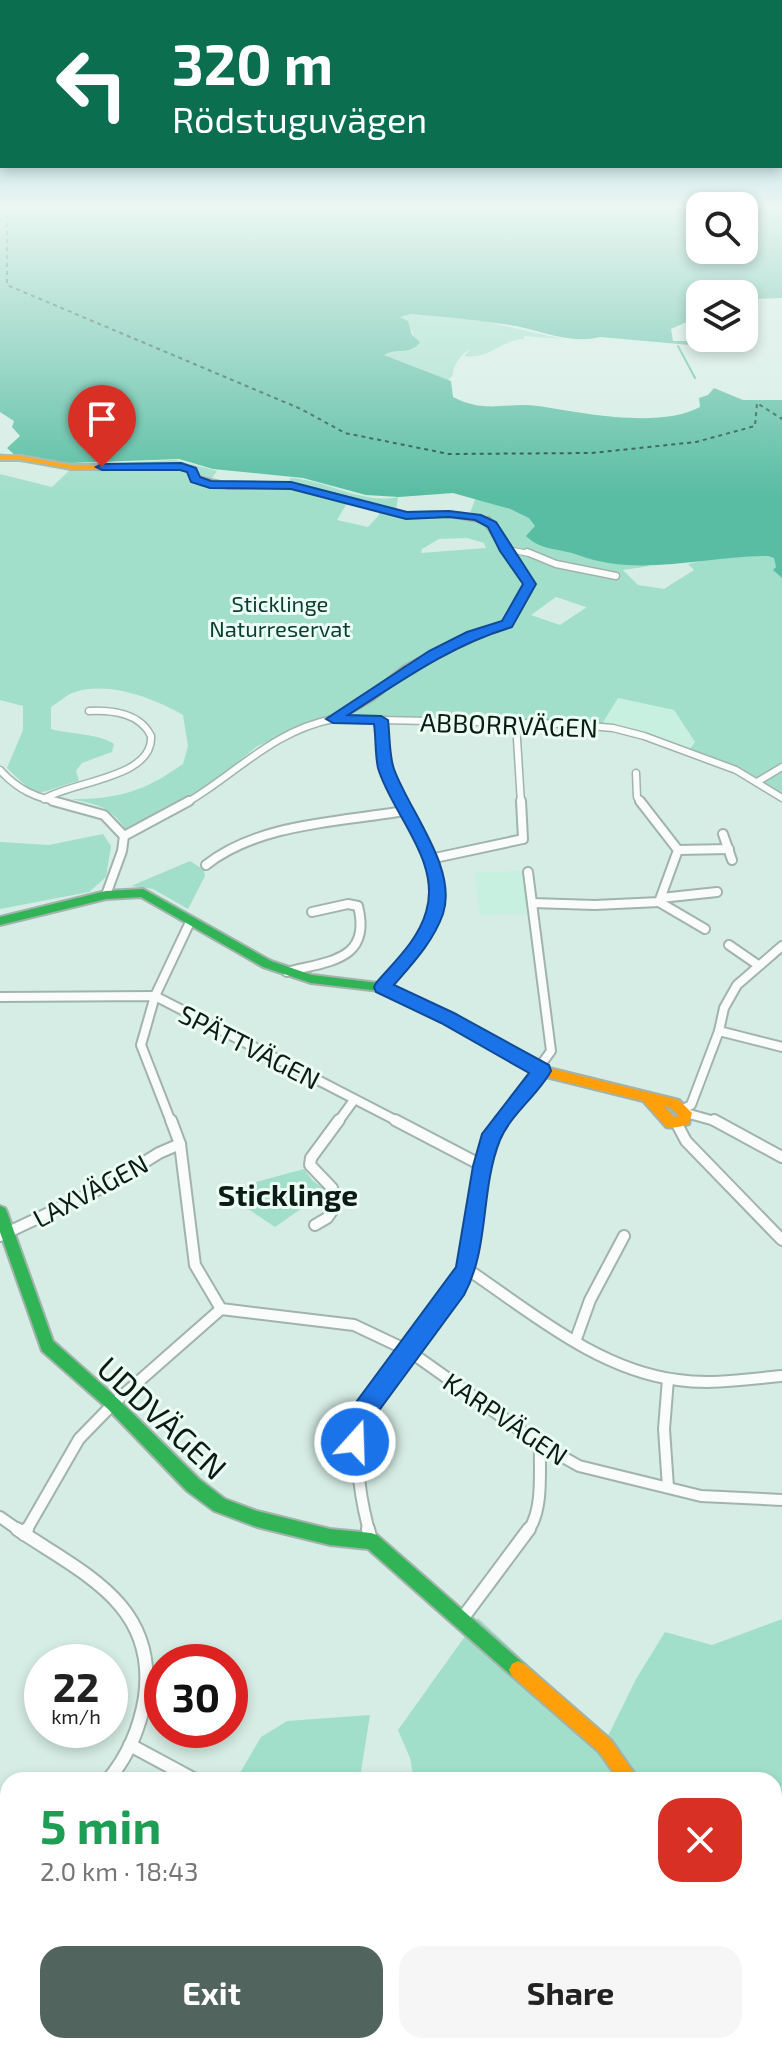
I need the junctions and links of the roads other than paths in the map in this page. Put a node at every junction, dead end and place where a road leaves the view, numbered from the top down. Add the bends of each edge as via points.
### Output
1 (0, 458) edge
2 (505, 549) junction
3 (616, 576) dead end
4 (89, 711) dead end
5 (333, 719) junction
6 (381, 720) junction
7 (516, 723) junction
8 (782, 767) edge
9 (0, 770) edge
10 (636, 773) dead end
11 (757, 782) junction
12 (782, 798) edge
13 (44, 799) junction
14 (404, 811) junction
15 (723, 834) dead end
16 (124, 836) junction
17 (729, 849) junction
18 (678, 850) junction
19 (430, 859) junction
20 (732, 860) dead end
21 (206, 865) dead end
22 (528, 872) dead end
23 (717, 892) dead end
24 (106, 895) junction
25 (660, 900) junction
26 (532, 903) junction
27 (312, 912) dead end
28 (0, 921) edge
29 (190, 922) junction
30 (705, 929) dead end
31 (729, 945) dead end
32 (782, 946) edge
33 (758, 965) junction
34 (287, 972) junction
35 (382, 987) junction
36 (155, 996) junction
37 (0, 997) edge
38 (719, 1031) junction
39 (782, 1047) edge
40 (542, 1071) junction
41 (354, 1100) junction
42 (682, 1116) junction
43 (180, 1144) junction
44 (782, 1157) edge
45 (483, 1166) junction
46 (0, 1212) edge
47 (315, 1225) dead end
48 (4, 1234) edge
49 (624, 1236) dead end
50 (782, 1240) edge
51 (467, 1269) junction
52 (221, 1309) junction
53 (576, 1339) junction
54 (409, 1351) junction
55 (782, 1376) edge
56 (668, 1379) junction
57 (113, 1404) junction
58 (540, 1444) junction
59 (668, 1487) junction
60 (782, 1500) edge
61 (0, 1517) edge
62 (24, 1534) junction
63 (371, 1541) junction
64 (461, 1620) junction
65 (130, 1745) junction
66 (113, 1772) edge
67 (180, 1772) edge
68 (624, 1772) edge

1 - 2 street via 71,467 181,467 210,484 291,485 406,515 477,517 492,525
2 - 3 street
2 - 5 street via 530,584 512,620 433,654
4 - 13 street via 114,712 141,723 151,735 150,751 122,774 67,785
5 - 6 street, ABBORRVÄGEN
5 - 16 street, ABBORRVÄGEN via 312,723 259,749 210,789
6 - 7 street, ABBORRVÄGEN
6 - 14 street via 386,768
7 - 11 street, ABBORRVÄGEN via 613,728
7 - 19 street via 523,839
8 - 11 street
9 - 13 street via 19,789
10 - 18 street via 637,797
11 - 12 street, ABBORRVÄGEN
13 - 16 street via 102,813
14 - 19 street
14 - 21 street via 256,838
15 - 17 street
16 - 24 street
17 - 18 street
17 - 20 street
18 - 25 street
19 - 35 street via 438,899 434,914 421,942
22 - 26 street
23 - 25 street
24 - 28 street
24 - 29 street via 143,893
25 - 26 street
25 - 30 street
26 - 40 street via 551,1051
27 - 34 street via 358,906 362,941 344,955
29 - 34 street
29 - 36 street
31 - 33 street
32 - 33 street
33 - 38 street via 737,985
34 - 35 street
35 - 40 street
36 - 37 street, SPÄTTVÄGEN
36 - 41 street, SPÄTTVÄGEN
36 - 43 street via 141,1045
38 - 39 street
38 - 42 street
40 - 42 street via 648,1098 663,1117
40 - 45 street via 492,1134
41 - 45 street, SPÄTTVÄGEN
41 - 47 street via 311,1158 310,1165 338,1203
42 - 44 street via 705,1116
42 - 50 street via 686,1141
43 - 48 street, LAXVÄGEN
43 - 52 street via 195,1265
45 - 51 street
46 - 48 street, UDDVÄGEN
48 - 57 street, UDDVÄGEN via 47,1346
49 - 53 street
51 - 53 street
51 - 54 street
52 - 54 street, KARPVÄGEN via 354,1325
52 - 57 street
53 - 56 street via 627,1368
54 - 58 street, KARPVÄGEN
54 - 63 street via 366,1409 355,1442 357,1488
55 - 56 street
56 - 59 street
57 - 62 street via 71,1450
57 - 63 street, UDDVÄGEN via 163,1459 220,1505 330,1537
58 - 59 street, KARPVÄGEN via 579,1466
58 - 64 street via 532,1525
59 - 60 street, KARPVÄGEN via 701,1496
61 - 62 street
62 - 65 street via 119,1599 142,1631 147,1697
63 - 64 street
64 - 68 street via 605,1746
65 - 66 street
65 - 67 street

